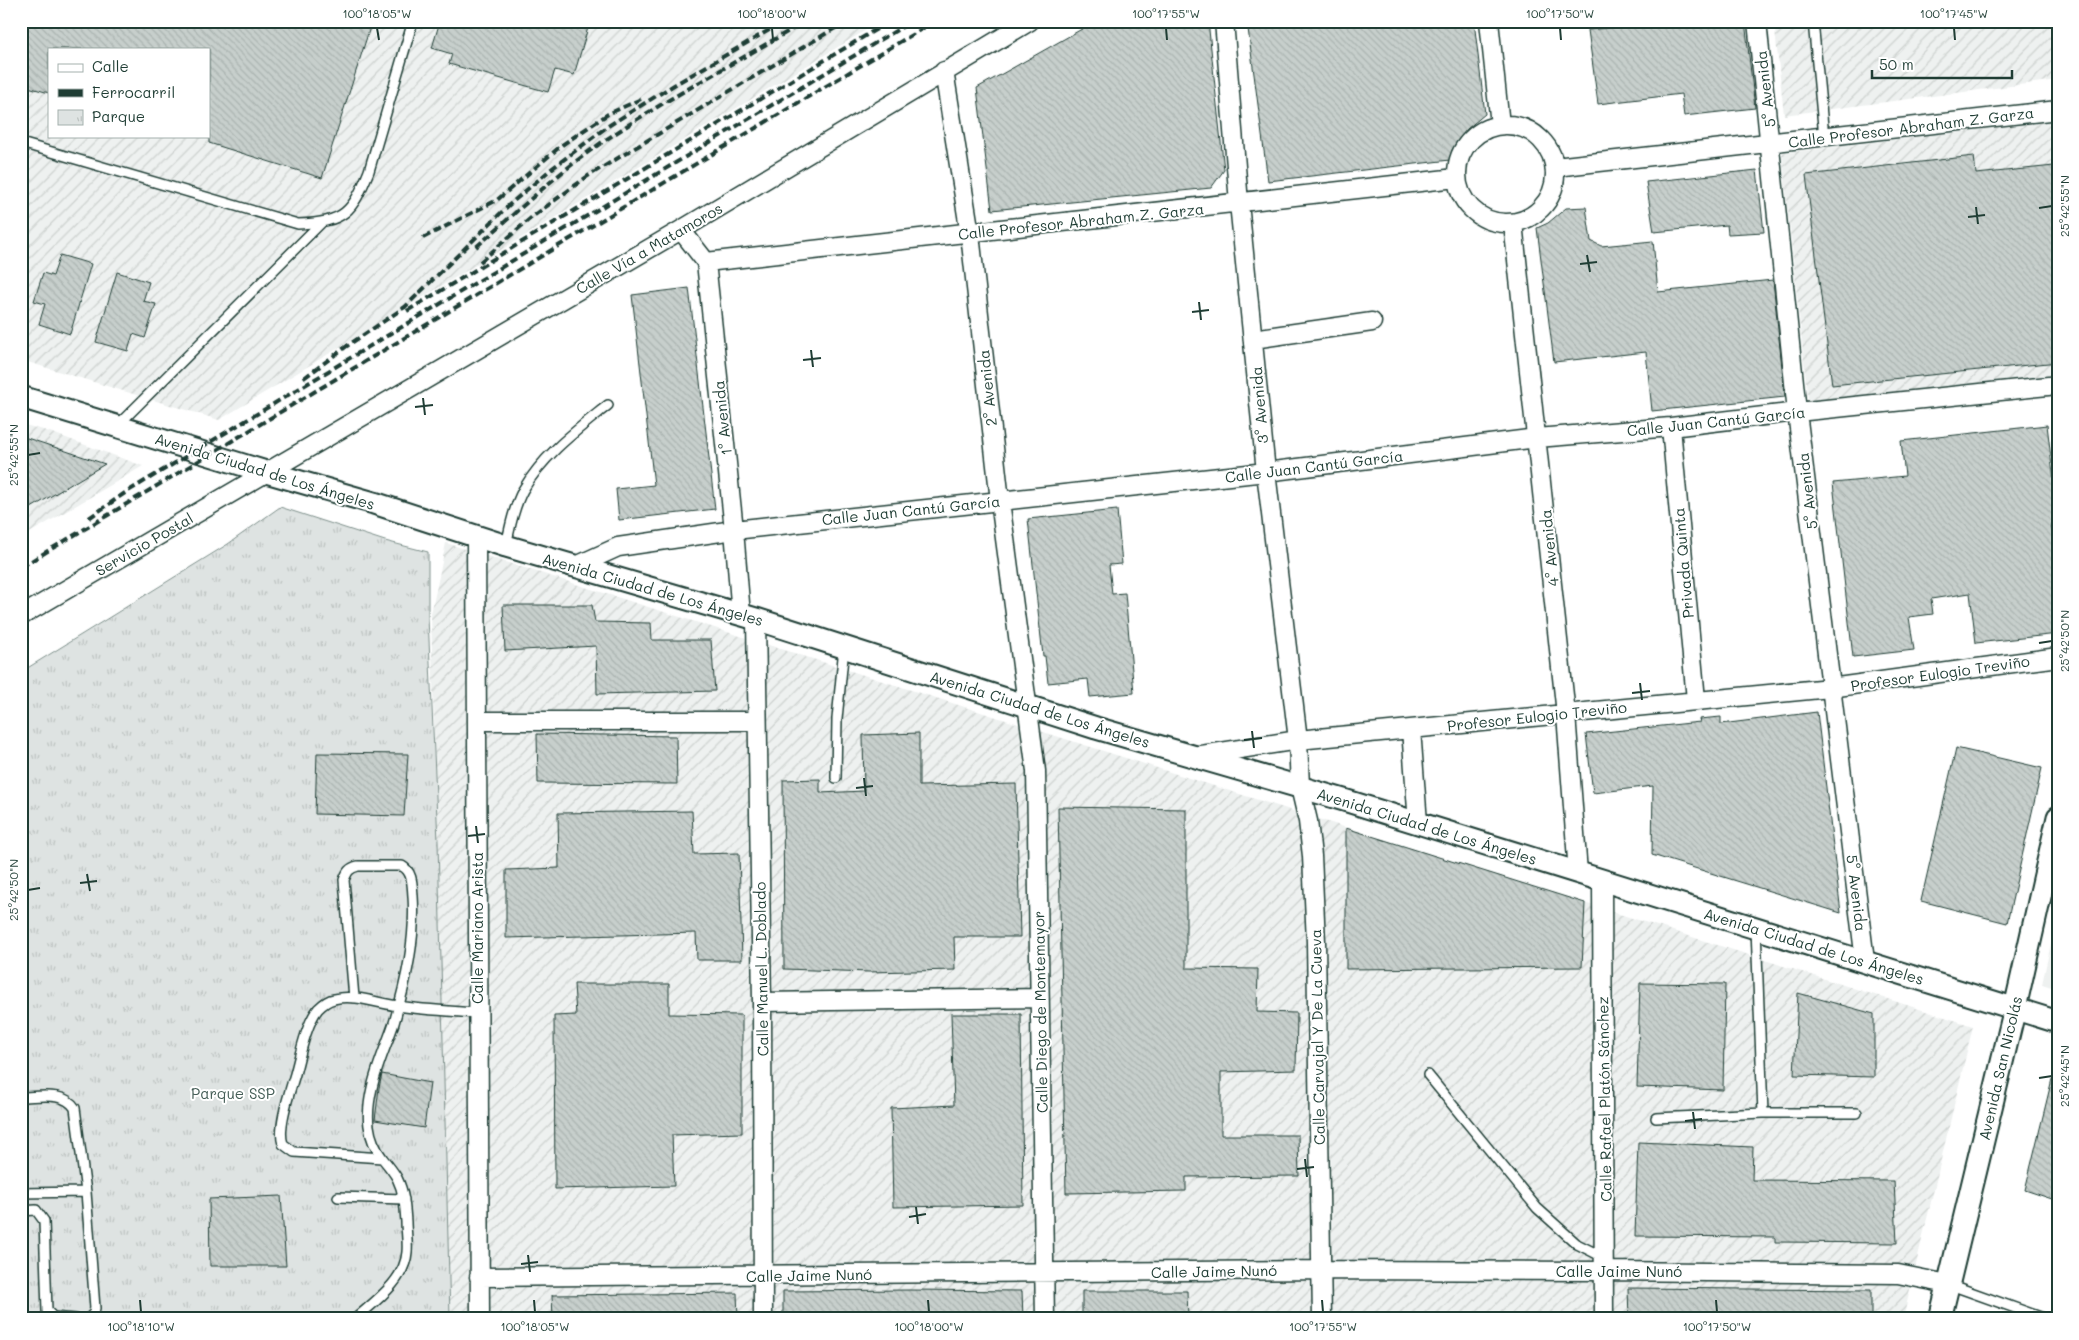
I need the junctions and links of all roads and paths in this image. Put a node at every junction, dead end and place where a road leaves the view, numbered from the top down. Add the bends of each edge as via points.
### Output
1 (413, 21) edge
2 (1030, 21) edge
3 (1224, 21) edge
4 (1489, 21) edge
5 (1757, 21) edge
6 (1813, 21) edge
7 (944, 71) junction
8 (2058, 110) edge
9 (1500, 125) junction
10 (1824, 137) junction
11 (21, 142) edge
12 (1771, 144) junction
13 (1555, 167) junction
14 (1456, 178) junction
15 (1238, 203) junction
16 (321, 223) junction
17 (1513, 223) junction
18 (681, 230) junction
19 (970, 234) junction
20 (706, 262) junction
21 (1372, 322) dead end
22 (1253, 339) junction
23 (2058, 385) edge
24 (21, 397) edge
25 (608, 405) dead end
26 (1798, 412) junction
27 (117, 426) junction
28 (1670, 427) junction
29 (1537, 438) junction
30 (266, 472) junction
31 (1266, 472) junction
32 (1000, 500) junction
33 (734, 530) junction
34 (476, 537) junction
35 (506, 546) junction
36 (574, 567) junction
37 (21, 616) edge
38 (748, 617) junction
39 (844, 647) junction
40 (2058, 656) edge
41 (1830, 688) junction
42 (1696, 700) junction
43 (1028, 706) junction
44 (1566, 714) junction
45 (477, 721) junction
46 (757, 721) junction
47 (1411, 729) junction
48 (1298, 740) junction
49 (1195, 756) junction
50 (836, 778) dead end
51 (1300, 787) junction
52 (2058, 817) edge
53 (1418, 823) junction
54 (1578, 873) junction
55 (1602, 880) junction
56 (1756, 928) junction
57 (1865, 961) junction
58 (354, 998) junction
59 (1039, 998) junction
60 (762, 1002) junction
61 (398, 1006) junction
62 (2015, 1008) junction
63 (478, 1013) junction
64 (2058, 1022) edge
65 (1428, 1075) dead end
66 (21, 1097) edge
67 (1763, 1113) junction
68 (1857, 1113) dead end
69 (1656, 1118) dead end
70 (382, 1158) junction
71 (86, 1192) junction
72 (21, 1194) edge
73 (338, 1197) dead end
74 (404, 1199) junction
75 (21, 1211) edge
76 (1605, 1264) junction
77 (1322, 1270) junction
78 (1044, 1273) junction
79 (762, 1276) junction
80 (479, 1277) junction
81 (1948, 1284) junction
82 (76, 1319) edge
83 (88, 1319) edge
84 (355, 1319) edge
85 (480, 1319) edge
86 (762, 1319) edge
87 (1045, 1319) edge
88 (1322, 1319) edge
89 (1604, 1319) edge
90 (1940, 1319) edge
91 (2046, 1319) edge

1 - 16 lane via 359,195 352,207 340,217
2 - 7 street, Calle Vía a Matamoros
3 - 15 street, 3° Avenida
4 - 9 street
5 - 12 street, 5° Avenida
6 - 10 lane
7 - 18 street, Calle Vía a Matamoros
7 - 19 street, 2° Avenida
8 - 10 street, Calle Profesor Abraham Z. Garza
9 - 13 street via 1528,129 1541,139
9 - 14 street via 1479,132 1466,144 1458,160
10 - 12 street, Calle Profesor Abraham Z. Garza
11 - 16 lane via 298,224
12 - 13 street, Calle Profesor Abraham Z. Garza
12 - 26 street, 5° Avenida
13 - 17 street via 1555,183 1550,197 1540,210
14 - 15 street, Calle Profesor Abraham Z. Garza
14 - 17 street via 1460,194 1481,217
15 - 19 street, Calle Profesor Abraham Z. Garza
15 - 22 street, 3° Avenida
16 - 27 lane
17 - 29 street, 4° Avenida
18 - 20 street
18 - 30 street, Calle Vía a Matamoros
19 - 20 street, Calle Profesor Abraham Z. Garza
19 - 32 street, 2° Avenida
20 - 33 street, 1° Avenida
21 - 22 street
22 - 31 street, 3° Avenida
23 - 26 street, Calle Juan Cantú García
24 - 27 street, Avenida Ciudad de Los Ángeles
25 - 35 lane via 569,436 537,468 522,491
26 - 28 street, Calle Juan Cantú García
26 - 41 street, 5° Avenida
27 - 30 street, Avenida Ciudad de Los Ángeles
28 - 29 street, Calle Juan Cantú García
28 - 42 street, Privada Quinta
29 - 31 street, Calle Juan Cantú García
29 - 44 street, 4° Avenida
30 - 34 street, Avenida Ciudad de Los Ángeles
30 - 37 street, Servicio Postal
31 - 32 street, Calle Juan Cantú García
31 - 48 street, 3° Avenida
32 - 33 street, Calle Juan Cantú García
32 - 43 street, 2° Avenida
33 - 36 street, Calle Juan Cantú García via 618,547
33 - 38 street, 1° Avenida
34 - 35 street, Avenida Ciudad de Los Ángeles
34 - 45 street, Calle Mariano Arista
35 - 36 street, Avenida Ciudad de Los Ángeles
36 - 38 street, Avenida Ciudad de Los Ángeles
38 - 39 street, Avenida Ciudad de Los Ángeles
38 - 46 street, Calle Manuel L. Doblado
39 - 43 street, Avenida Ciudad de Los Ángeles
39 - 50 lane via 837,719
40 - 41 street, Profesor Eulogio Treviño
41 - 42 street, Profesor Eulogio Treviño
41 - 57 street, 5° Avenida
42 - 44 street, Profesor Eulogio Treviño
43 - 49 street, Avenida Ciudad de Los Ángeles
43 - 59 street, Calle Diego de Montemayor via 1036,771
44 - 47 street, Profesor Eulogio Treviño
44 - 54 street, 4° Avenida
45 - 46 street
45 - 63 street, Calle Mariano Arista
46 - 60 street, Calle Manuel L. Doblado
47 - 48 street, Profesor Eulogio Treviño
47 - 53 street
48 - 49 street, Profesor Eulogio Treviño
48 - 51 street, 3° Avenida
49 - 51 street, Avenida Ciudad de Los Ángeles
51 - 53 street, Avenida Ciudad de Los Ángeles
51 - 77 street, Calle Carvajal Y De La Cueva via 1308,821 1313,875
52 - 62 street, Avenida San Nicolás via 2047,881
53 - 54 street, Avenida Ciudad de Los Ángeles
54 - 55 street, Avenida Ciudad de Los Ángeles
55 - 56 street, Avenida Ciudad de Los Ángeles
55 - 76 street, Calle Rafael Platón Sánchez
56 - 57 street, Avenida Ciudad de Los Ángeles
56 - 67 lane
57 - 62 street, Avenida Ciudad de Los Ángeles
58 - 61 lane
58 - 61 lane via 346,874 358,866 402,866 412,882 414,918 411,955
58 - 70 lane via 325,1003 312,1019 288,1097 281,1139 287,1149 294,1152
59 - 60 street
59 - 78 street, Calle Diego de Montemayor
60 - 79 street, Calle Manuel L. Doblado
61 - 63 lane
61 - 70 lane via 368,1108 371,1138
62 - 64 street, Avenida Ciudad de Los Ángeles
62 - 81 street, Avenida San Nicolás
63 - 80 street, Calle Mariano Arista
65 - 76 lane via 1537,1208
66 - 71 lane via 56,1096 71,1102 77,1116
67 - 68 lane
67 - 69 lane
70 - 74 lane via 396,1176
71 - 72 lane
71 - 83 lane via 95,1308
73 - 74 lane
74 - 84 lane via 407,1253 403,1266 383,1295
75 - 82 lane via 36,1210 44,1221 47,1312 53,1317
76 - 77 street, Calle Jaime Nunó
76 - 81 street, Calle Jaime Nunó via 1898,1274
76 - 89 street, Calle Rafael Platón Sánchez
77 - 78 street, Calle Jaime Nunó
77 - 88 street, Calle Carvajal Y De La Cueva
78 - 79 street, Calle Jaime Nunó
78 - 87 street, Calle Diego de Montemayor
79 - 80 street, Calle Jaime Nunó
79 - 86 street, Calle Manuel L. Doblado
80 - 85 street, Calle Mariano Arista
81 - 90 street, Avenida San Nicolás
81 - 91 lane

